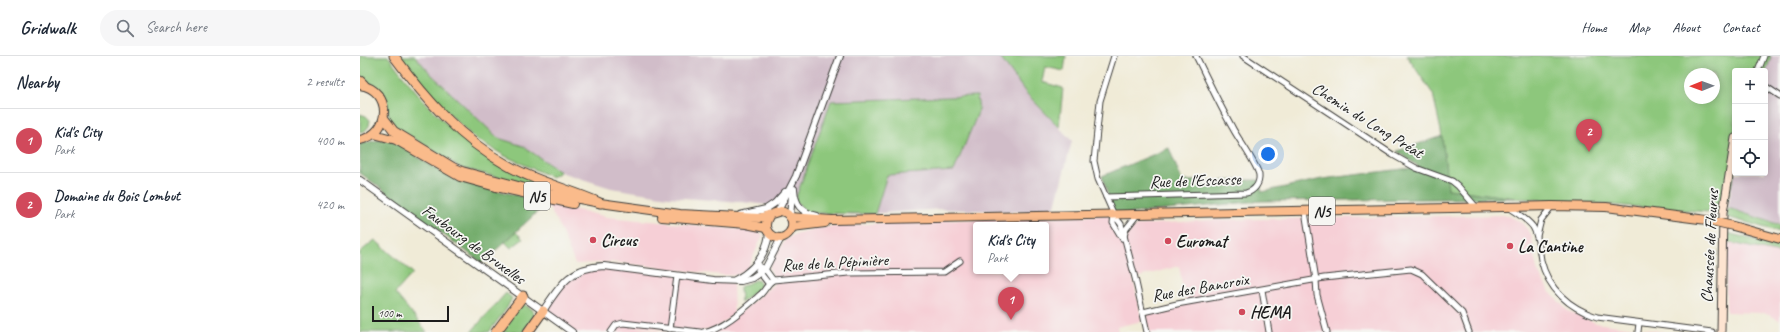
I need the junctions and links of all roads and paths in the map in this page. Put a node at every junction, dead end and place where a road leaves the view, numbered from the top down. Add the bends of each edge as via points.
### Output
1 (394, 56) edge
2 (840, 56) edge
3 (1114, 56) edge
4 (1196, 56) edge
5 (1243, 56) edge
6 (1764, 56) edge
7 (1759, 68) edge
8 (361, 84) edge
9 (1768, 88) edge
10 (1780, 96) edge
11 (384, 118) junction
12 (374, 134) junction
13 (360, 140) edge
14 (1735, 140) edge
15 (360, 180) edge
16 (791, 189) junction
17 (1106, 197) junction
18 (600, 203) junction
19 (1552, 206) junction
20 (1476, 207) junction
21 (1508, 207) junction
22 (778, 211) junction
23 (1305, 211) junction
24 (1114, 215) junction
25 (1137, 215) junction
26 (769, 216) junction
27 (737, 217) junction
28 (790, 217) junction
29 (832, 220) junction
30 (792, 227) junction
31 (768, 231) junction
32 (1537, 237) junction
33 (781, 238) junction
34 (1780, 239) edge
35 (1124, 241) junction
36 (960, 261) dead end
37 (756, 265) junction
38 (765, 269) junction
39 (759, 274) junction
40 (677, 276) junction
41 (773, 280) junction
42 (1316, 280) junction
43 (734, 281) junction
44 (768, 283) junction
45 (1262, 290) junction
46 (523, 296) junction
47 (543, 311) junction
48 (1143, 312) junction
49 (1639, 323) junction
50 (670, 329) junction
51 (496, 332) edge
52 (528, 332) edge
53 (572, 332) edge
54 (611, 332) edge
55 (700, 332) edge
56 (703, 332) edge
57 (1147, 332) edge
58 (1270, 332) edge
59 (1327, 332) edge
60 (1469, 332) edge
61 (1638, 332) edge
62 (1712, 332) edge
63 (1720, 332) edge

1 - 18 highway via 410,78 455,128 479,148 531,177
2 - 16 street
3 - 17 street via 1100,102 1094,161
4 - 17 street, Rue de l'Escasse via 1232,127 1258,171 1259,180 1256,186 1251,192 1246,193
5 - 20 street, Chemin du Long Préat via 1369,140 1416,168 1452,181
6 - 7 street
8 - 11 main road, N5 via 376,92 383,104
9 - 10 street
11 - 12 main road
11 - 18 main road, N5 via 390,128 399,135 462,171 529,189
12 - 13 main road
12 - 31 main road, N5 via 396,140 460,177 496,187 599,208 678,219 746,224
14 - 63 main road, Chaussée de Fleurus via 1723,213
15 - 46 street, Faubourg de Bruxelles
16 - 22 street
16 - 27 street via 770,206
16 - 28 street
16 - 29 street via 800,208 810,215
17 - 24 street
18 - 27 main road, N5 via 680,214
19 - 21 main road, N5
19 - 32 street via 1541,220
19 - 34 main road, N5, bridge via 1606,207 1707,220
20 - 21 main road, N5
20 - 23 main road, N5
21 - 32 street via 1530,224
22 - 26 main road, N5
22 - 28 main road, N5
23 - 25 main road, N5
23 - 42 street
24 - 25 main road, N5
24 - 29 main road, N5
24 - 35 street via 1113,223
25 - 35 street via 1126,229
26 - 27 main road, N5
26 - 31 main road via 766,223
28 - 29 main road, N5
28 - 30 main road
29 - 30 main road, N5 via 818,225
30 - 33 main road via 788,234
31 - 33 main road, N5 via 774,237
31 - 37 street via 768,243
32 - 49 street via 1545,272 1560,296 1583,313
33 - 38 street
35 - 48 street
36 - 41 street, Rue de la Pépinière via 944,272 849,273
37 - 38 street
37 - 39 street
37 - 43 street
38 - 39 street
38 - 41 street
39 - 43 street via 746,280
39 - 44 street
40 - 43 street
40 - 47 street via 604,266 584,268 566,278
40 - 50 street
41 - 44 street, Rue de la Pépinière
42 - 45 street, Rue des Bancroix
42 - 59 street via 1317,295
42 - 60 street, Rue des Bancroix via 1404,268 1415,269 1462,313
44 - 56 street, Rue de la Pépinière via 763,292 729,319 710,331
45 - 48 street, Rue des Bancroix
45 - 58 street
46 - 47 street, Faubourg de Bruxelles
46 - 51 highway
47 - 52 highway
47 - 53 street, Faubourg de Bruxelles
48 - 57 street
49 - 61 street
49 - 62 street
50 - 54 street via 622,323 616,325
50 - 55 street

